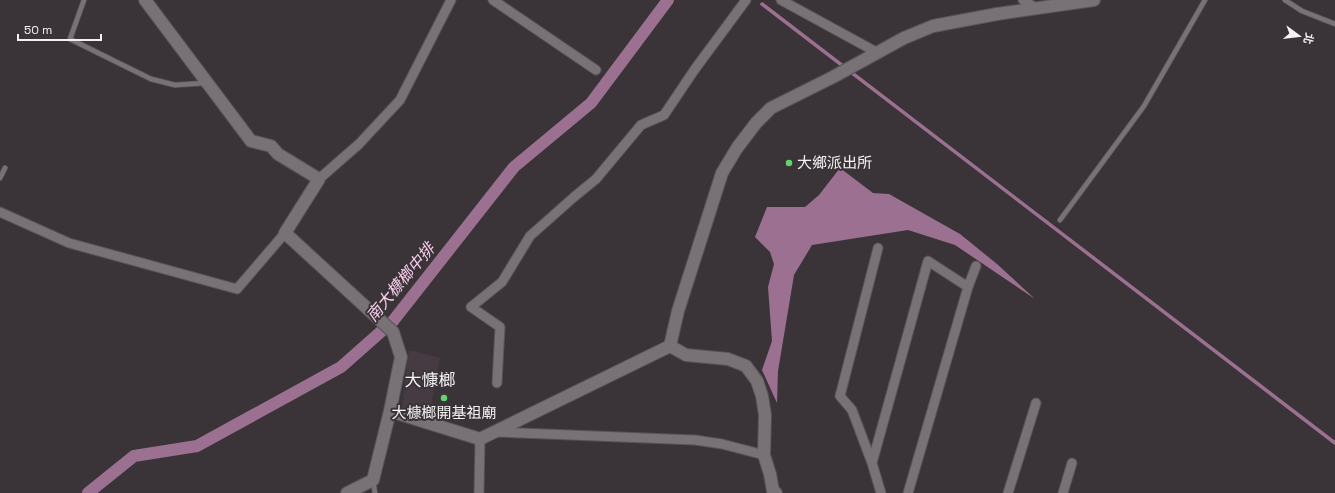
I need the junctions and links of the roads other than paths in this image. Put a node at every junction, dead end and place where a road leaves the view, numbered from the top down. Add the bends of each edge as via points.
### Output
1 (84, 0) edge
2 (145, 0) edge
3 (451, 0) edge
4 (493, 0) edge
5 (746, 0) edge
6 (781, 0) edge
7 (1023, 0) edge
8 (1094, 0) edge
9 (1205, 0) edge
10 (1285, 0) edge
11 (1036, 8) junction
12 (1335, 24) edge
13 (878, 53) junction
14 (596, 70) dead end
15 (207, 83) junction
16 (5, 168) dead end
17 (0, 178) edge
18 (319, 179) junction
19 (0, 212) edge
20 (1060, 220) dead end
21 (285, 233) junction
22 (878, 248) dead end
23 (976, 266) dead end
24 (968, 286) junction
25 (670, 346) junction
26 (497, 383) dead end
27 (1036, 403) dead end
28 (390, 411) junction
29 (495, 432) junction
30 (480, 439) junction
31 (764, 455) junction
32 (872, 463) junction
33 (1072, 463) dead end
34 (373, 480) junction
35 (774, 492) edge
36 (347, 493) edge
37 (375, 493) edge
38 (479, 493) edge
39 (881, 493) edge
40 (908, 493) edge
41 (1008, 493) edge
42 (1063, 493) edge

1 - 15 lane via 70,39 152,78 175,85
2 - 15 street
3 - 18 street via 400,100 359,144
4 - 14 street
5 - 26 street via 694,69 664,115 641,125 596,179 530,236 502,282 470,307 500,327
6 - 13 street
7 - 11 street
8 - 11 street
9 - 20 lane via 1144,106
10 - 12 lane via 1302,11
11 - 13 street via 933,26 904,38
13 - 25 street via 771,108 737,148 722,173 678,311
15 - 18 street via 251,141 271,146 278,154
16 - 17 lane
18 - 21 street
19 - 21 street via 69,243 237,289
21 - 28 street via 393,332 401,357
22 - 32 street via 840,396 852,410
23 - 24 street
24 - 32 street via 928,261
24 - 40 street
25 - 29 street
25 - 31 street via 686,355 728,359 746,366 756,381 765,415
27 - 41 street
28 - 30 street
28 - 34 street
29 - 30 street
29 - 31 street via 694,440
30 - 38 street
31 - 35 street
32 - 39 street
33 - 42 street
34 - 36 street
34 - 37 lane

